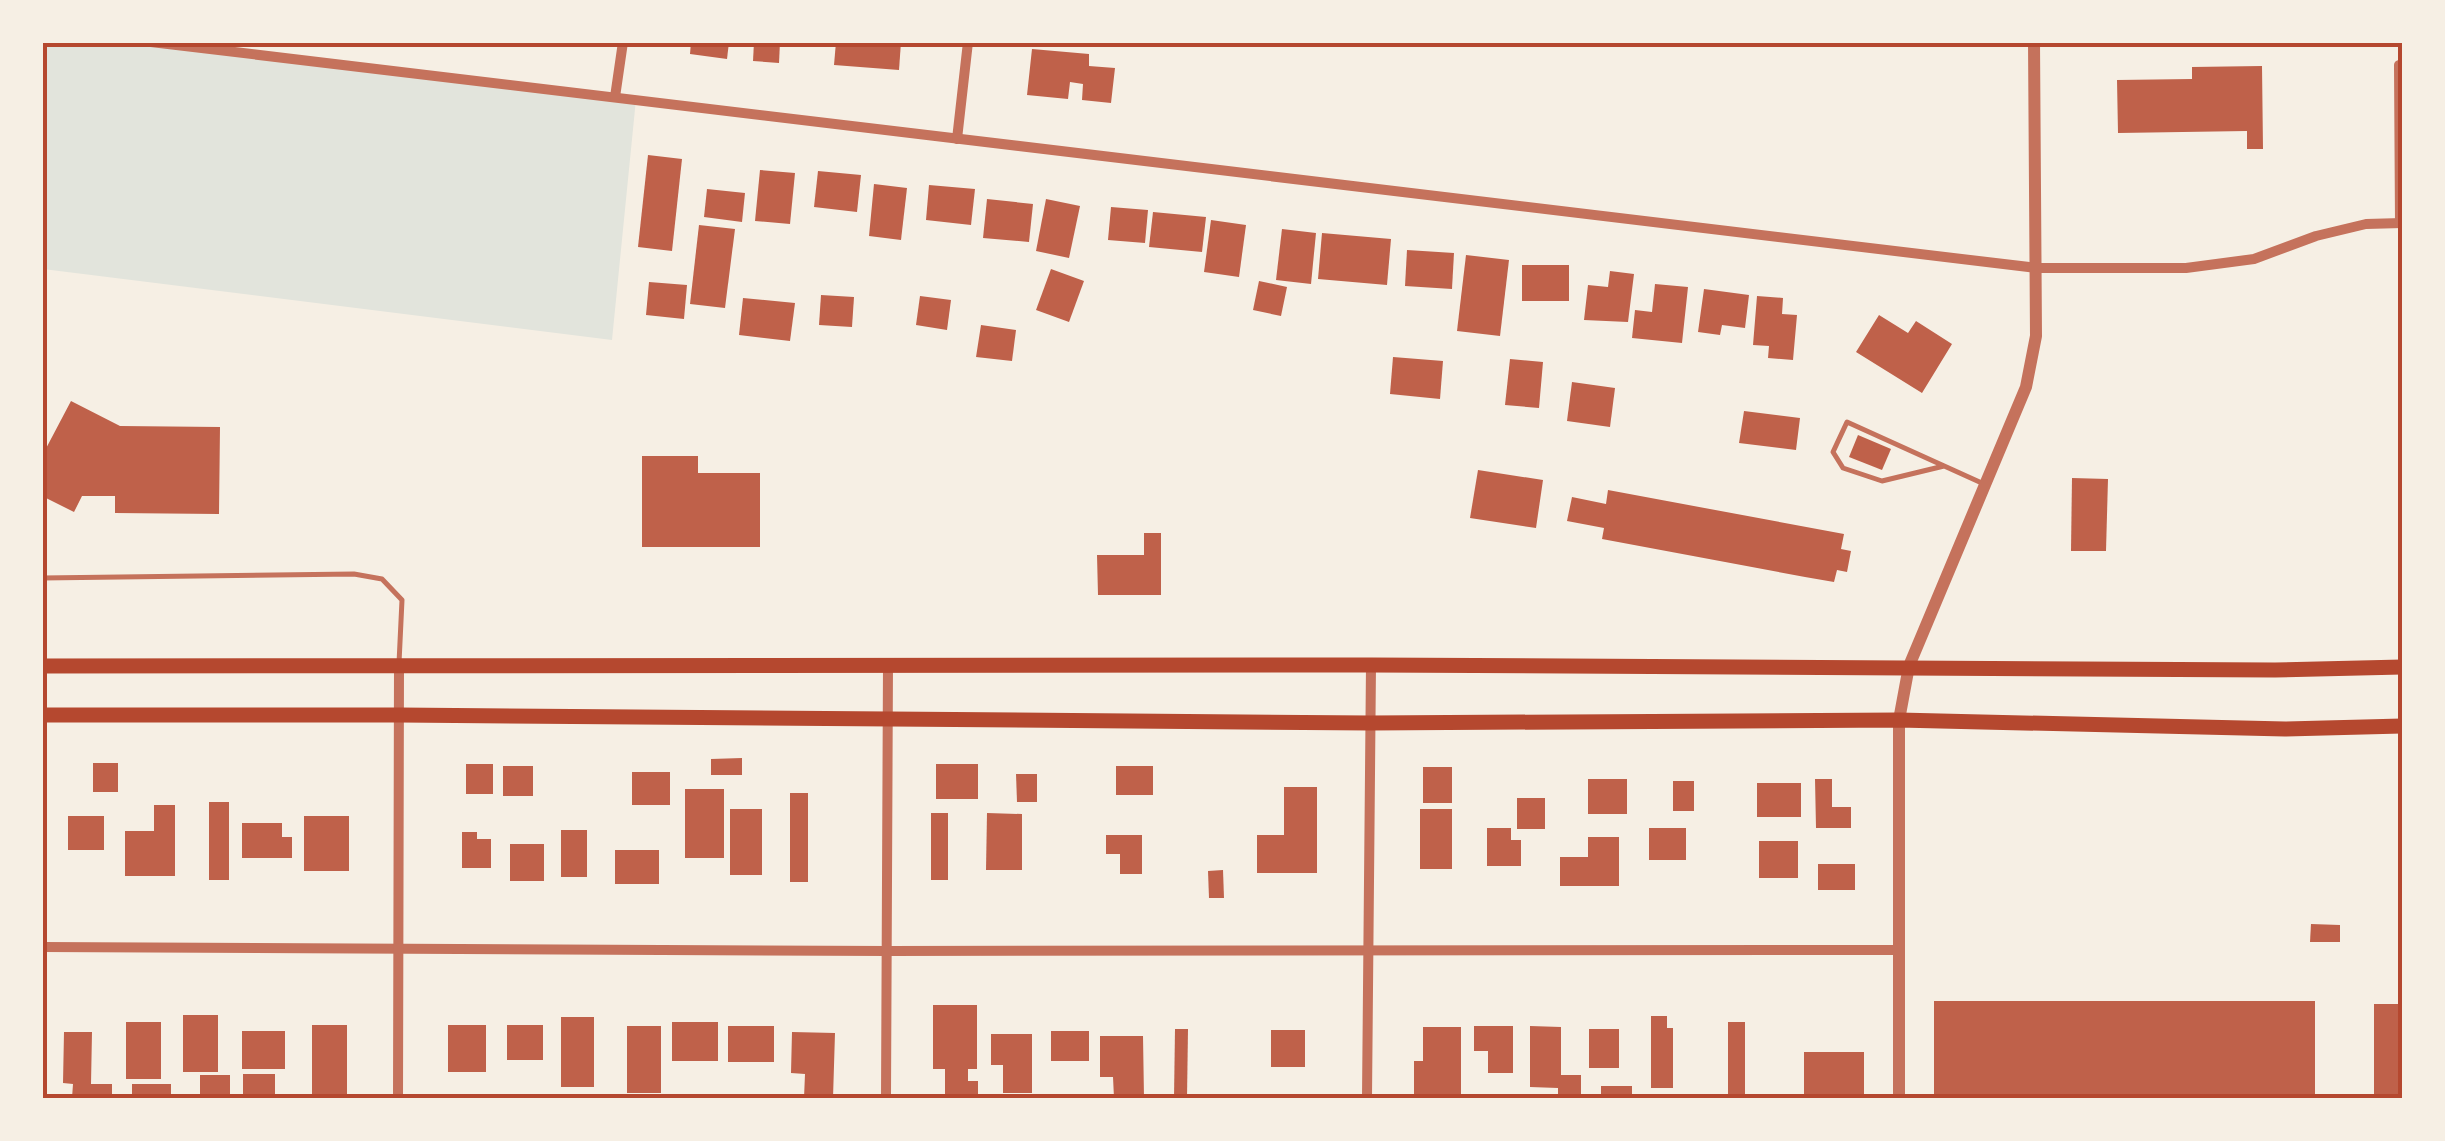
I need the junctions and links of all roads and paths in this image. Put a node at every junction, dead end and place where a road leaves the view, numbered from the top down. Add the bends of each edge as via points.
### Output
1 (151, 42) edge
2 (623, 42) edge
3 (968, 42) edge
4 (2034, 42) edge
5 (2402, 65) edge
6 (615, 96) junction
7 (956, 139) junction
8 (2401, 224) edge
9 (2037, 268) junction
10 (1944, 466) junction
11 (1985, 485) junction
12 (42, 578) edge
13 (888, 664) junction
14 (1371, 665) junction
15 (42, 666) edge
16 (399, 666) junction
17 (1909, 666) junction
18 (2402, 667) edge
19 (42, 715) edge
20 (400, 715) junction
21 (888, 720) junction
22 (1898, 720) junction
23 (1370, 723) junction
24 (2402, 726) edge
25 (42, 947) edge
26 (399, 948) junction
27 (1900, 950) junction
28 (888, 951) junction
29 (1367, 952) junction
30 (398, 1098) edge
31 (886, 1098) edge
32 (1367, 1098) edge
33 (1899, 1098) edge

1 - 6 street
2 - 6 street
3 - 7 street
4 - 9 street
5 - 8 street
6 - 7 street
7 - 9 street
8 - 9 street via 2366,224 2254,259 2186,268
9 - 11 street via 2036,336 2026,386
10 - 10 lane via 1847,422 1833,452 1843,468 1882,482
10 - 11 lane
11 - 17 street
12 - 16 lane via 354,574 382,580 402,600
13 - 14 main road
13 - 16 main road
13 - 21 street
14 - 17 main road
14 - 23 street
15 - 16 main road
16 - 20 street
17 - 18 main road
17 - 22 street
19 - 20 main road
20 - 21 main road
20 - 26 street
21 - 23 main road
21 - 28 street
22 - 23 main road
22 - 24 main road
22 - 27 street
23 - 29 street
25 - 26 street
26 - 28 street
26 - 30 street
27 - 29 street
27 - 33 street
28 - 29 street
28 - 31 street
29 - 32 street

